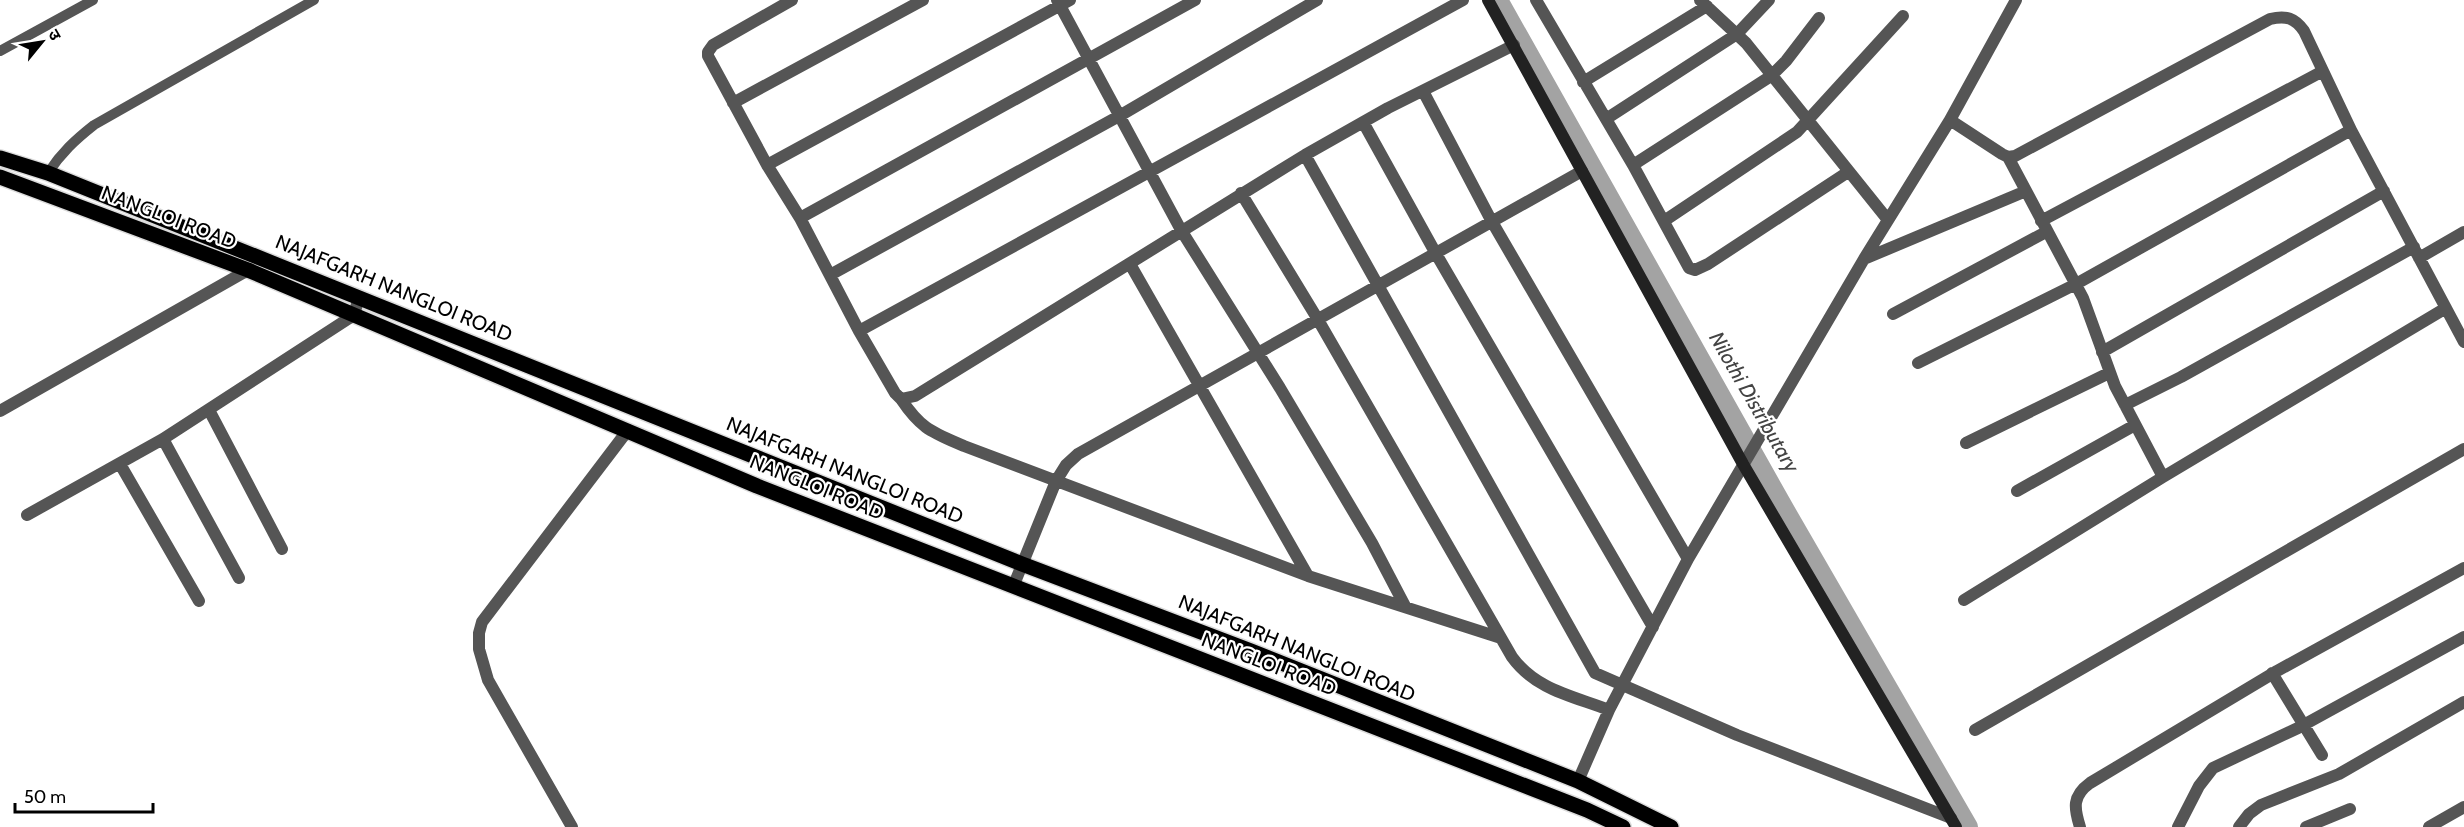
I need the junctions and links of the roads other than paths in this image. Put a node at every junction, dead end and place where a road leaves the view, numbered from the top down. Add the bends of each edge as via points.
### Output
1 (93, 0) edge
2 (314, 0) edge
3 (792, 0) edge
4 (923, 0) edge
5 (1196, 0) edge
6 (1317, 0) edge
7 (1463, 0) edge
8 (1488, 0) edge
9 (1536, 0) edge
10 (1769, 0) edge
11 (2016, 0) edge
12 (1062, 2) edge
13 (1704, 3) edge
14 (1903, 16) dead end
15 (1819, 18) dead end
16 (1737, 34) junction
17 (1514, 45) junction
18 (0, 51) edge
19 (1090, 59) junction
20 (2323, 71) junction
21 (1771, 76) junction
22 (1584, 82) junction
23 (1423, 91) junction
24 (733, 103) junction
25 (1120, 115) junction
26 (1606, 119) junction
27 (1950, 120) junction
28 (1363, 122) junction
29 (1808, 122) junction
30 (2351, 130) junction
31 (1305, 155) junction
32 (2008, 157) junction
33 (0, 158) edge
34 (768, 165) junction
35 (1633, 165) junction
36 (1582, 171) junction
37 (1149, 172) junction
38 (1848, 172) junction
39 (48, 173) junction
40 (0, 177) edge
41 (2026, 191) junction
42 (2384, 191) junction
43 (1241, 193) junction
44 (800, 218) junction
45 (1491, 220) junction
46 (1888, 220) junction
47 (1664, 221) junction
48 (2044, 226) junction
49 (1181, 230) junction
50 (2464, 231) edge
51 (1435, 252) junction
52 (2417, 253) junction
53 (1864, 260) junction
54 (1130, 264) junction
55 (248, 270) junction
56 (830, 275) junction
57 (1378, 284) junction
58 (2076, 284) junction
59 (359, 297) junction
60 (2464, 312) edge
61 (2449, 313) junction
62 (1893, 314) dead end
63 (354, 315) junction
64 (1317, 318) junction
65 (859, 331) junction
66 (2464, 342) edge
67 (1257, 351) junction
68 (2102, 352) junction
69 (1918, 363) dead end
70 (2109, 373) junction
71 (1199, 384) junction
72 (901, 399) junction
73 (2124, 405) junction
74 (209, 410) junction
75 (0, 411) edge
76 (2135, 425) junction
77 (628, 430) junction
78 (163, 439) junction
79 (1966, 442) dead end
80 (2464, 449) edge
81 (120, 464) junction
82 (1743, 464) junction
83 (2163, 477) junction
84 (1056, 481) junction
85 (2017, 491) dead end
86 (27, 515) dead end
87 (282, 549) dead end
88 (1689, 559) junction
89 (1022, 564) junction
90 (2464, 568) edge
91 (1308, 576) junction
92 (239, 578) dead end
93 (1013, 587) junction
94 (1964, 600) dead end
95 (199, 601) dead end
96 (1405, 606) junction
97 (1653, 627) junction
98 (2464, 637) edge
99 (1501, 638) junction
100 (2272, 673) junction
101 (1623, 685) junction
102 (2464, 702) edge
103 (1609, 710) junction
104 (2303, 725) junction
105 (1975, 730) dead end
106 (2322, 755) dead end
107 (1578, 781) junction
108 (1622, 803) junction
109 (2464, 807) edge
110 (2350, 809) dead end
111 (1953, 822) edge
112 (1618, 825) edge
113 (572, 827) edge
114 (1671, 827) edge
115 (2080, 827) edge
116 (2178, 827) edge
117 (2239, 827) edge
118 (2306, 827) edge
119 (2429, 827) edge

1 - 18 lane
2 - 39 lane via 94,126 73,141
3 - 24 street via 708,52
4 - 24 street
5 - 19 street
6 - 25 street
7 - 37 street
8 - 17 street
9 - 22 street
10 - 16 street
11 - 27 street
12 - 19 street
12 - 34 street
13 - 16 street
13 - 22 street
14 - 29 street
15 - 21 street
16 - 21 street
16 - 26 street
17 - 23 street
17 - 36 street
19 - 25 street
19 - 44 street
20 - 30 street
20 - 32 street via 2298,22 2282,16 2270,19 2025,152
20 - 48 street
21 - 29 street
21 - 35 street
22 - 26 street
23 - 28 street
23 - 45 street
24 - 34 street
25 - 37 street
25 - 56 street
26 - 35 street
27 - 32 street
27 - 46 street
28 - 31 street
28 - 51 street
29 - 38 street
29 - 47 street via 1782,144
30 - 42 street
30 - 58 street
31 - 43 street
31 - 57 street
32 - 41 street
33 - 39 main road, NAJAFGARH NANGLOI ROAD
34 - 44 street
35 - 47 street
36 - 45 street
36 - 82 street
37 - 49 street
37 - 65 street
38 - 46 street
38 - 47 street via 1698,270 1683,261
39 - 59 main road, NAJAFGARH NANGLOI ROAD
40 - 55 main road, NANGLOI ROAD
41 - 48 street
41 - 53 street
42 - 52 street
42 - 68 street
43 - 49 street
43 - 64 street
44 - 56 street
45 - 51 street
45 - 88 street
46 - 53 street
48 - 58 street
48 - 62 street
49 - 54 street
49 - 67 street
50 - 52 street
51 - 57 street
51 - 97 street
52 - 61 street
52 - 73 street
53 - 82 street
54 - 71 street
54 - 72 street via 915,396
55 - 63 main road, NANGLOI ROAD
55 - 75 street
56 - 65 street
57 - 64 street
57 - 101 street via 1592,668 1598,676
58 - 68 street
58 - 69 street
59 - 63 street
59 - 89 main road, NAJAFGARH NANGLOI ROAD
60 - 61 street
61 - 66 street
61 - 83 street
63 - 74 street
63 - 77 main road, NANGLOI ROAD
64 - 67 street
64 - 99 street
65 - 72 street
67 - 71 street
67 - 96 street via 1372,543
68 - 70 street
70 - 73 street
70 - 79 street
71 - 84 street via 1078,454
71 - 91 street
72 - 84 street via 929,431
73 - 76 street
74 - 78 street
74 - 87 street
76 - 83 street
76 - 85 street
77 - 93 main road, NANGLOI ROAD via 757,486
77 - 113 street via 482,622 479,633 479,649 488,680
78 - 81 street
78 - 92 street
80 - 105 street
81 - 86 street
81 - 95 street
82 - 88 street
82 - 111 street
83 - 94 street
84 - 89 street
84 - 91 street
88 - 97 street
89 - 93 street
89 - 107 main road, NAJAFGARH NANGLOI ROAD
90 - 100 street
91 - 96 street
93 - 112 main road, NANGLOI ROAD
96 - 99 street
97 - 101 street
98 - 104 street
99 - 103 street via 1522,671 1534,680
100 - 104 street
100 - 115 street via 2082,789 2075,802
101 - 103 street
101 - 111 street
102 - 117 street via 2339,774 2261,805
103 - 107 street
104 - 106 street
104 - 116 street via 2213,768
107 - 108 main road, NAJAFGARH NANGLOI ROAD
108 - 112 main road
108 - 114 main road, NAJAFGARH NANGLOI ROAD
109 - 119 street
110 - 118 street

